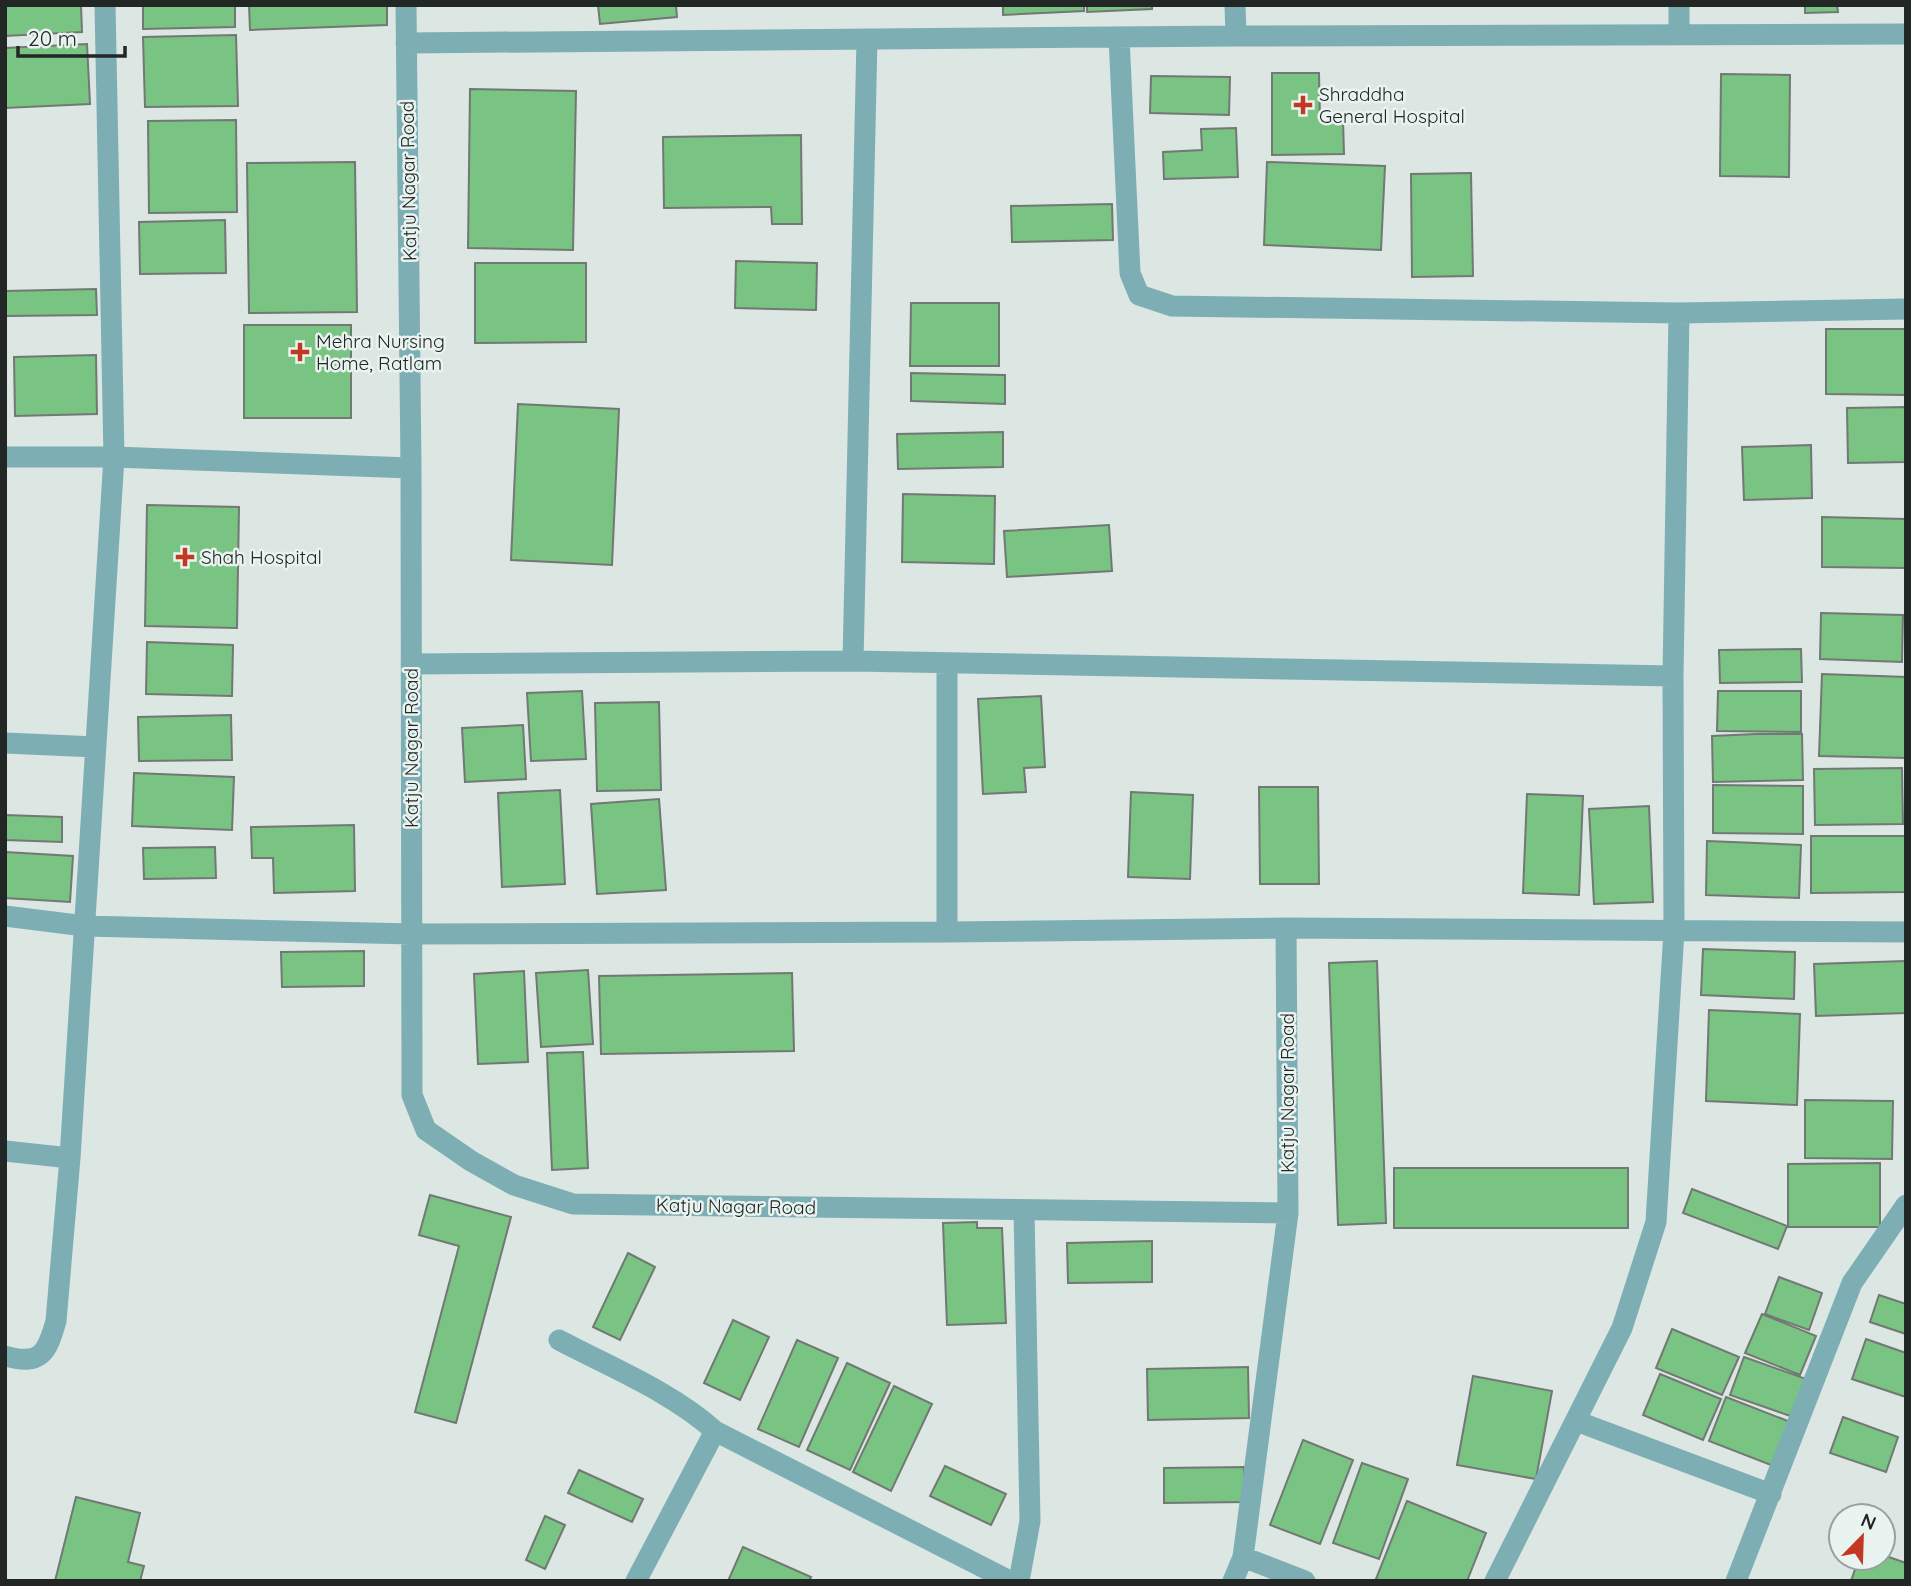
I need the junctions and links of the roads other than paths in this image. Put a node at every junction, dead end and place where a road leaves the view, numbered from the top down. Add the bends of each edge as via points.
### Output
1 (105, 5) edge
2 (406, 5) edge
3 (1235, 5) edge
4 (1679, 5) edge
5 (1906, 34) edge
6 (1679, 35) junction
7 (1236, 36) junction
8 (1119, 37) junction
9 (867, 39) junction
10 (406, 43) junction
11 (1906, 309) edge
12 (1679, 313) junction
13 (5, 457) edge
14 (114, 457) junction
15 (411, 468) junction
16 (853, 661) junction
17 (947, 663) junction
18 (411, 664) junction
19 (1673, 676) junction
20 (5, 743) edge
21 (96, 747) junction
22 (5, 916) edge
23 (85, 926) junction
24 (1286, 928) junction
25 (1674, 931) junction
26 (947, 932) junction
27 (1906, 932) edge
28 (412, 934) junction
29 (5, 1151) edge
30 (70, 1158) junction
31 (1906, 1205) edge
32 (1024, 1210) junction
33 (1288, 1213) junction
34 (559, 1340) dead end
35 (5, 1356) edge
36 (1576, 1421) junction
37 (715, 1431) junction
38 (1771, 1494) junction
39 (1243, 1557) junction
40 (636, 1581) edge
41 (1010, 1581) edge
42 (1018, 1581) edge
43 (1233, 1581) edge
44 (1305, 1581) edge
45 (1495, 1581) edge
46 (1736, 1581) edge

1 - 14 street
2 - 10 street, Katju Nagar Road
3 - 7 street
4 - 6 street
5 - 6 street
6 - 7 street
7 - 8 street
8 - 9 street
8 - 12 street via 1130,273 1139,295 1172,306
9 - 10 street
9 - 16 street
10 - 15 street, Katju Nagar Road
11 - 12 street
12 - 19 street
13 - 14 street
14 - 15 street
14 - 21 street
15 - 18 street, Katju Nagar Road
16 - 17 street
16 - 18 street
17 - 19 street
17 - 26 street
18 - 28 street, Katju Nagar Road
19 - 25 street
20 - 21 street
21 - 23 street
22 - 23 street
23 - 28 street
23 - 30 street
24 - 25 street
24 - 26 street
24 - 33 street, Katju Nagar Road
25 - 27 street
25 - 36 street via 1656,1222 1622,1328
26 - 28 street
28 - 32 street, Katju Nagar Road via 412,1095 421,1119 426,1130 514,1185 573,1205
29 - 30 street
30 - 35 street via 56,1321 49,1347 35,1358
31 - 38 street via 1852,1283
32 - 33 street, Katju Nagar Road
32 - 42 street via 1030,1521
33 - 39 street
34 - 37 street via 678,1403
36 - 38 street
36 - 45 street
37 - 40 street
37 - 41 street
38 - 46 street
39 - 43 street
39 - 44 street

